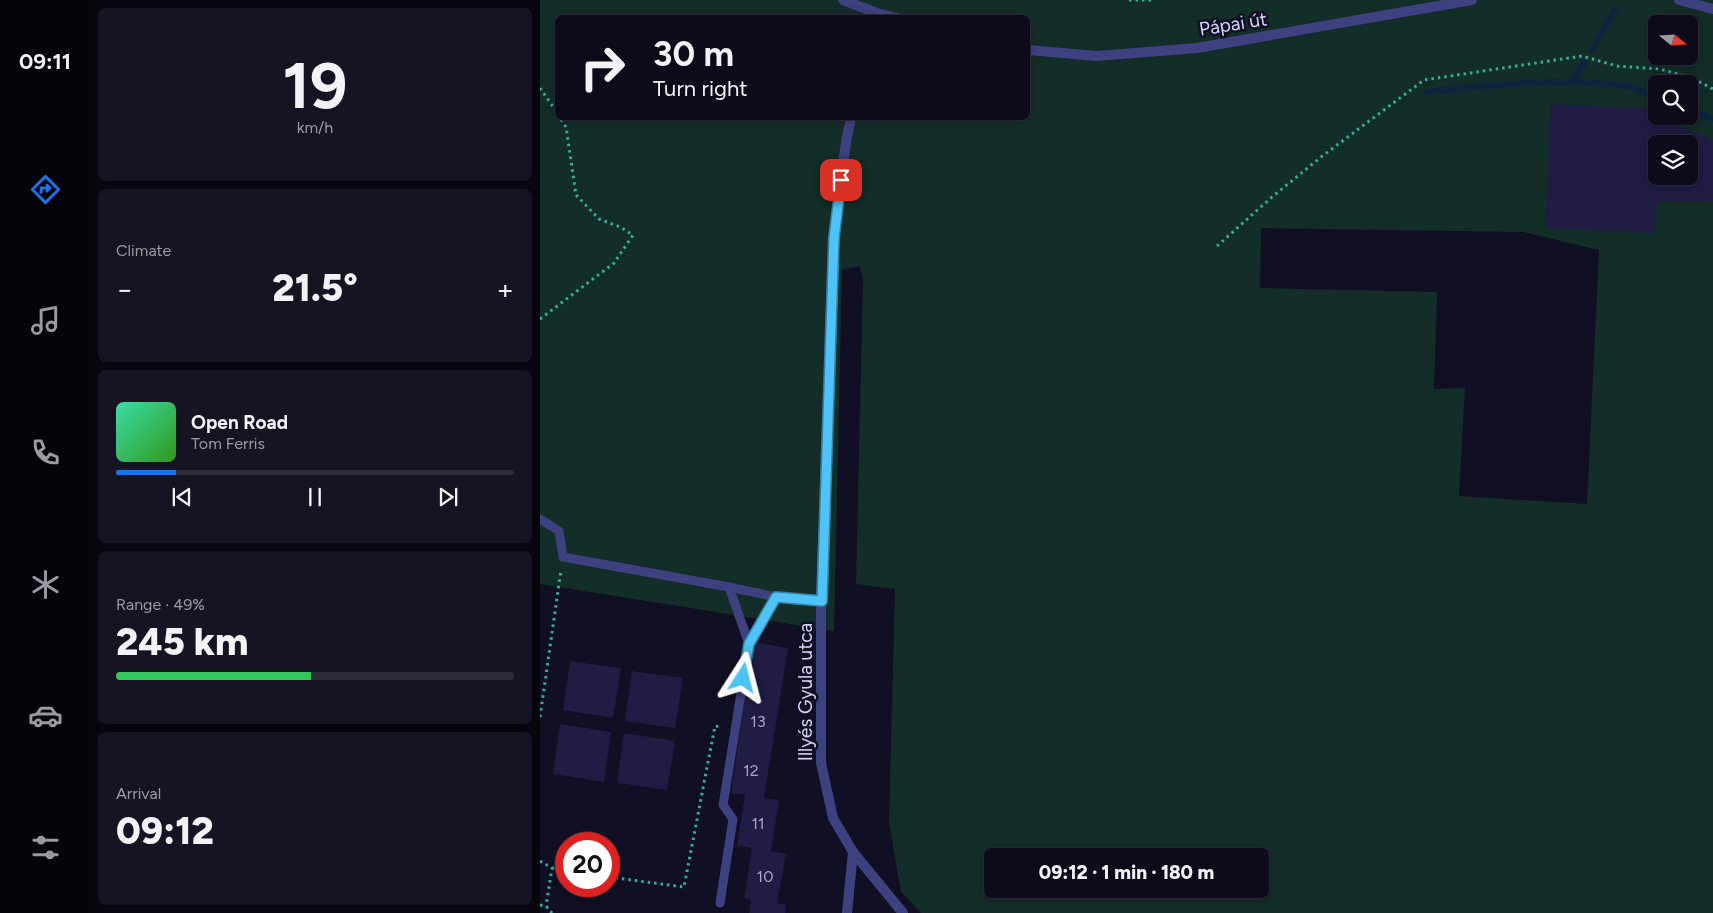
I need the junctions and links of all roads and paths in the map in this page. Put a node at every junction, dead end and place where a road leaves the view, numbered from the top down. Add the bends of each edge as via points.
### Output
1 (843, 0) edge
2 (1129, 0) edge
3 (1155, 0) edge
4 (1472, 0) edge
5 (1680, 0) edge
6 (1713, 9) edge
7 (876, 15) edge
8 (1030, 50) edge
9 (540, 88) edge
10 (1713, 89) edge
11 (555, 110) edge
12 (561, 120) edge
13 (851, 120) edge
14 (1217, 246) dead end
15 (540, 319) edge
16 (540, 519) edge
17 (563, 557) junction
18 (729, 587) junction
19 (776, 597) junction
20 (822, 601) junction
21 (749, 644) junction
22 (540, 716) edge
23 (735, 728) junction
24 (853, 852) junction
25 (540, 861) edge
26 (552, 868) junction
27 (555, 868) edge
28 (620, 879) edge
29 (720, 904) dead end
30 (540, 905) edge
31 (546, 906) junction
32 (552, 913) edge
33 (847, 913) edge
34 (903, 913) edge

1 - 7 street
2 - 3 path
4 - 8 street, Pápai út via 1197,48 1097,56
5 - 6 street
9 - 11 path
10 - 14 path via 1692,78 1660,70 1617,66 1582,56 1424,80 1307,168
12 - 15 path via 566,128 576,195 599,219 633,236 614,264
13 - 20 street, Illyés Gyula utca via 834,238
16 - 17 lane via 559,531
17 - 18 lane
17 - 22 path
18 - 19 lane
18 - 21 lane
19 - 20 lane
19 - 21 lane
20 - 24 street, Illyés Gyula utca via 821,763 833,818
21 - 23 lane
23 - 28 path via 715,726 684,888
23 - 29 lane via 723,805 733,819
24 - 33 street
24 - 34 street, Illyés Gyula utca
25 - 26 path
26 - 27 path
26 - 31 path
30 - 31 path
31 - 32 path

